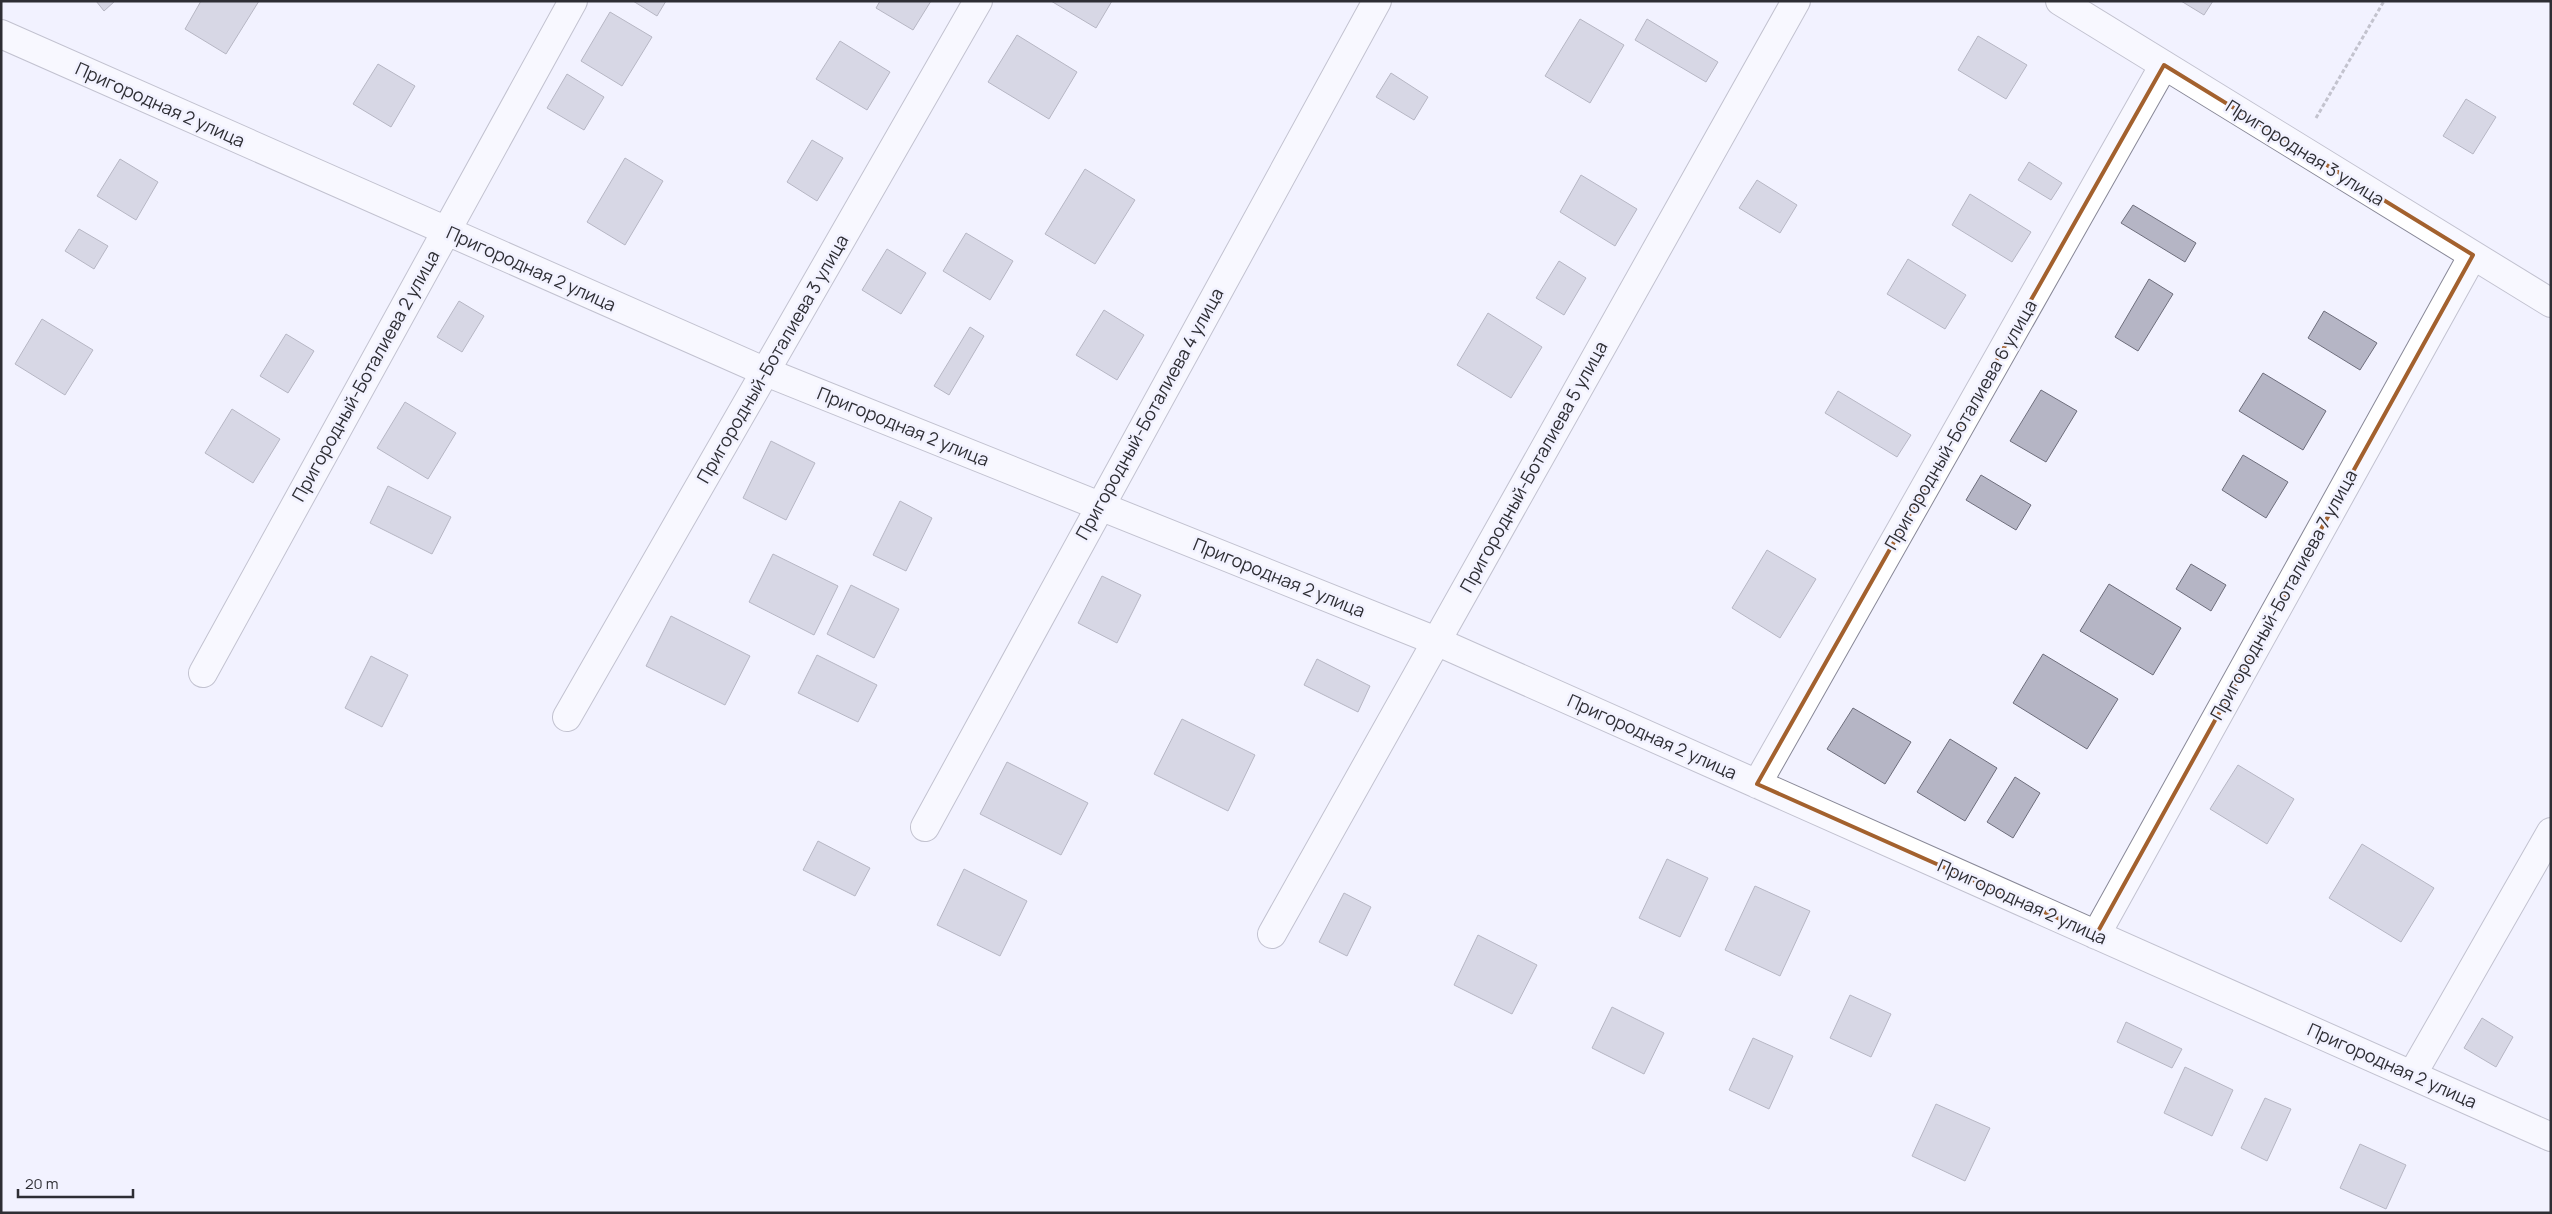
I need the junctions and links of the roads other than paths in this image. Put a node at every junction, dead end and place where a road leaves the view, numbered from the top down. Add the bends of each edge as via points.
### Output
1 (573, 1) edge
2 (978, 1) edge
3 (1378, 1) edge
4 (1796, 1) edge
5 (2060, 1) edge
6 (1, 34) edge
7 (2164, 65) junction
8 (446, 231) junction
9 (2473, 255) junction
10 (2551, 303) edge
11 (766, 372) junction
12 (1100, 506) junction
13 (1436, 641) junction
14 (203, 673) dead end
15 (567, 718) dead end
16 (1757, 784) junction
17 (925, 827) dead end
18 (2551, 832) edge
19 (1272, 934) dead end
20 (2096, 935) junction
21 (2412, 1075) junction
22 (2551, 1137) edge

1 - 8 street, Пригородный-Боталиева 2 улица
2 - 11 street, Пригородный-Боталиева 3 улица
3 - 12 street, Пригородный-Боталиева 4 улица
4 - 13 street, Пригородный-Боталиева 5 улица
5 - 7 street, Пригородная 3 улица
6 - 8 street, Пригородная 2 улица
7 - 9 street, Пригородная 3 улица
7 - 16 street, Пригородный-Боталиева 6 улица
8 - 11 street, Пригородная 2 улица
8 - 14 street, Пригородный-Боталиева 2 улица
9 - 10 street, Пригородная 3 улица
9 - 20 street, Пригородный-Боталиева 7 улица
11 - 12 street, Пригородная 2 улица
11 - 15 street, Пригородный-Боталиева 3 улица
12 - 13 street, Пригородная 2 улица
12 - 17 street, Пригородный-Боталиева 4 улица
13 - 16 street, Пригородная 2 улица
13 - 19 street, Пригородный-Боталиева 5 улица
16 - 20 street, Пригородная 2 улица
18 - 21 street
20 - 21 street, Пригородная 2 улица
21 - 22 street, Пригородная 2 улица

